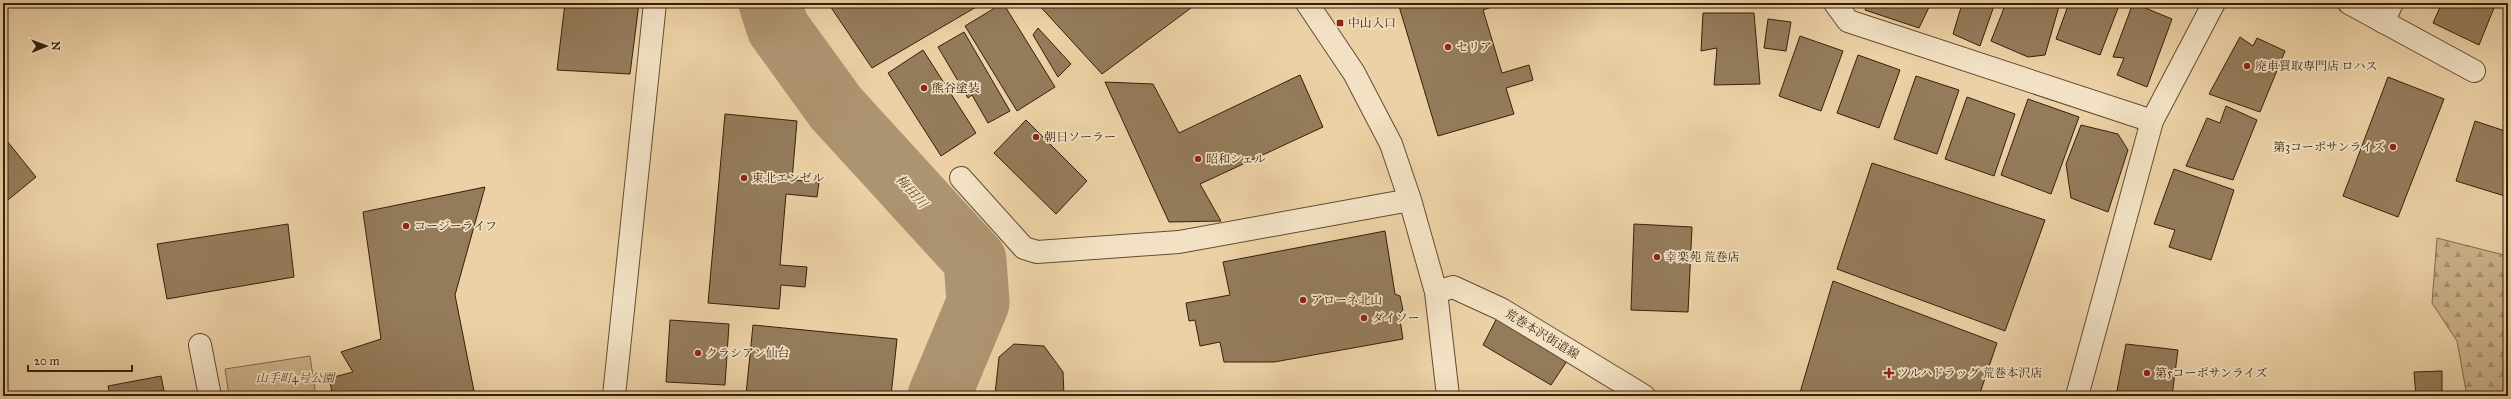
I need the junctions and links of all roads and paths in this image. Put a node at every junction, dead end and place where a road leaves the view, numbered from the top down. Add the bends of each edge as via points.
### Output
1 (655, 3) edge
2 (1307, 3) edge
3 (1835, 3) edge
4 (2214, 3) edge
5 (2349, 3) edge
6 (2387, 12) edge
7 (2474, 71) dead end
8 (2152, 121) junction
9 (961, 178) dead end
10 (1410, 200) junction
11 (1436, 292) junction
12 (200, 345) dead end
13 (210, 396) edge
14 (614, 396) edge
15 (1448, 396) edge
16 (1644, 396) edge
17 (2077, 396) edge

1 - 14 street
2 - 10 street via 1358,80 1391,144
3 - 8 street via 1848,21
4 - 8 street
5 - 6 street
6 - 7 street
8 - 17 street
9 - 10 street via 1024,248 1037,252 1179,242
10 - 11 street
11 - 15 street
11 - 16 street, 荒巻本沢街道線 via 1453,287 1501,309
12 - 13 street

